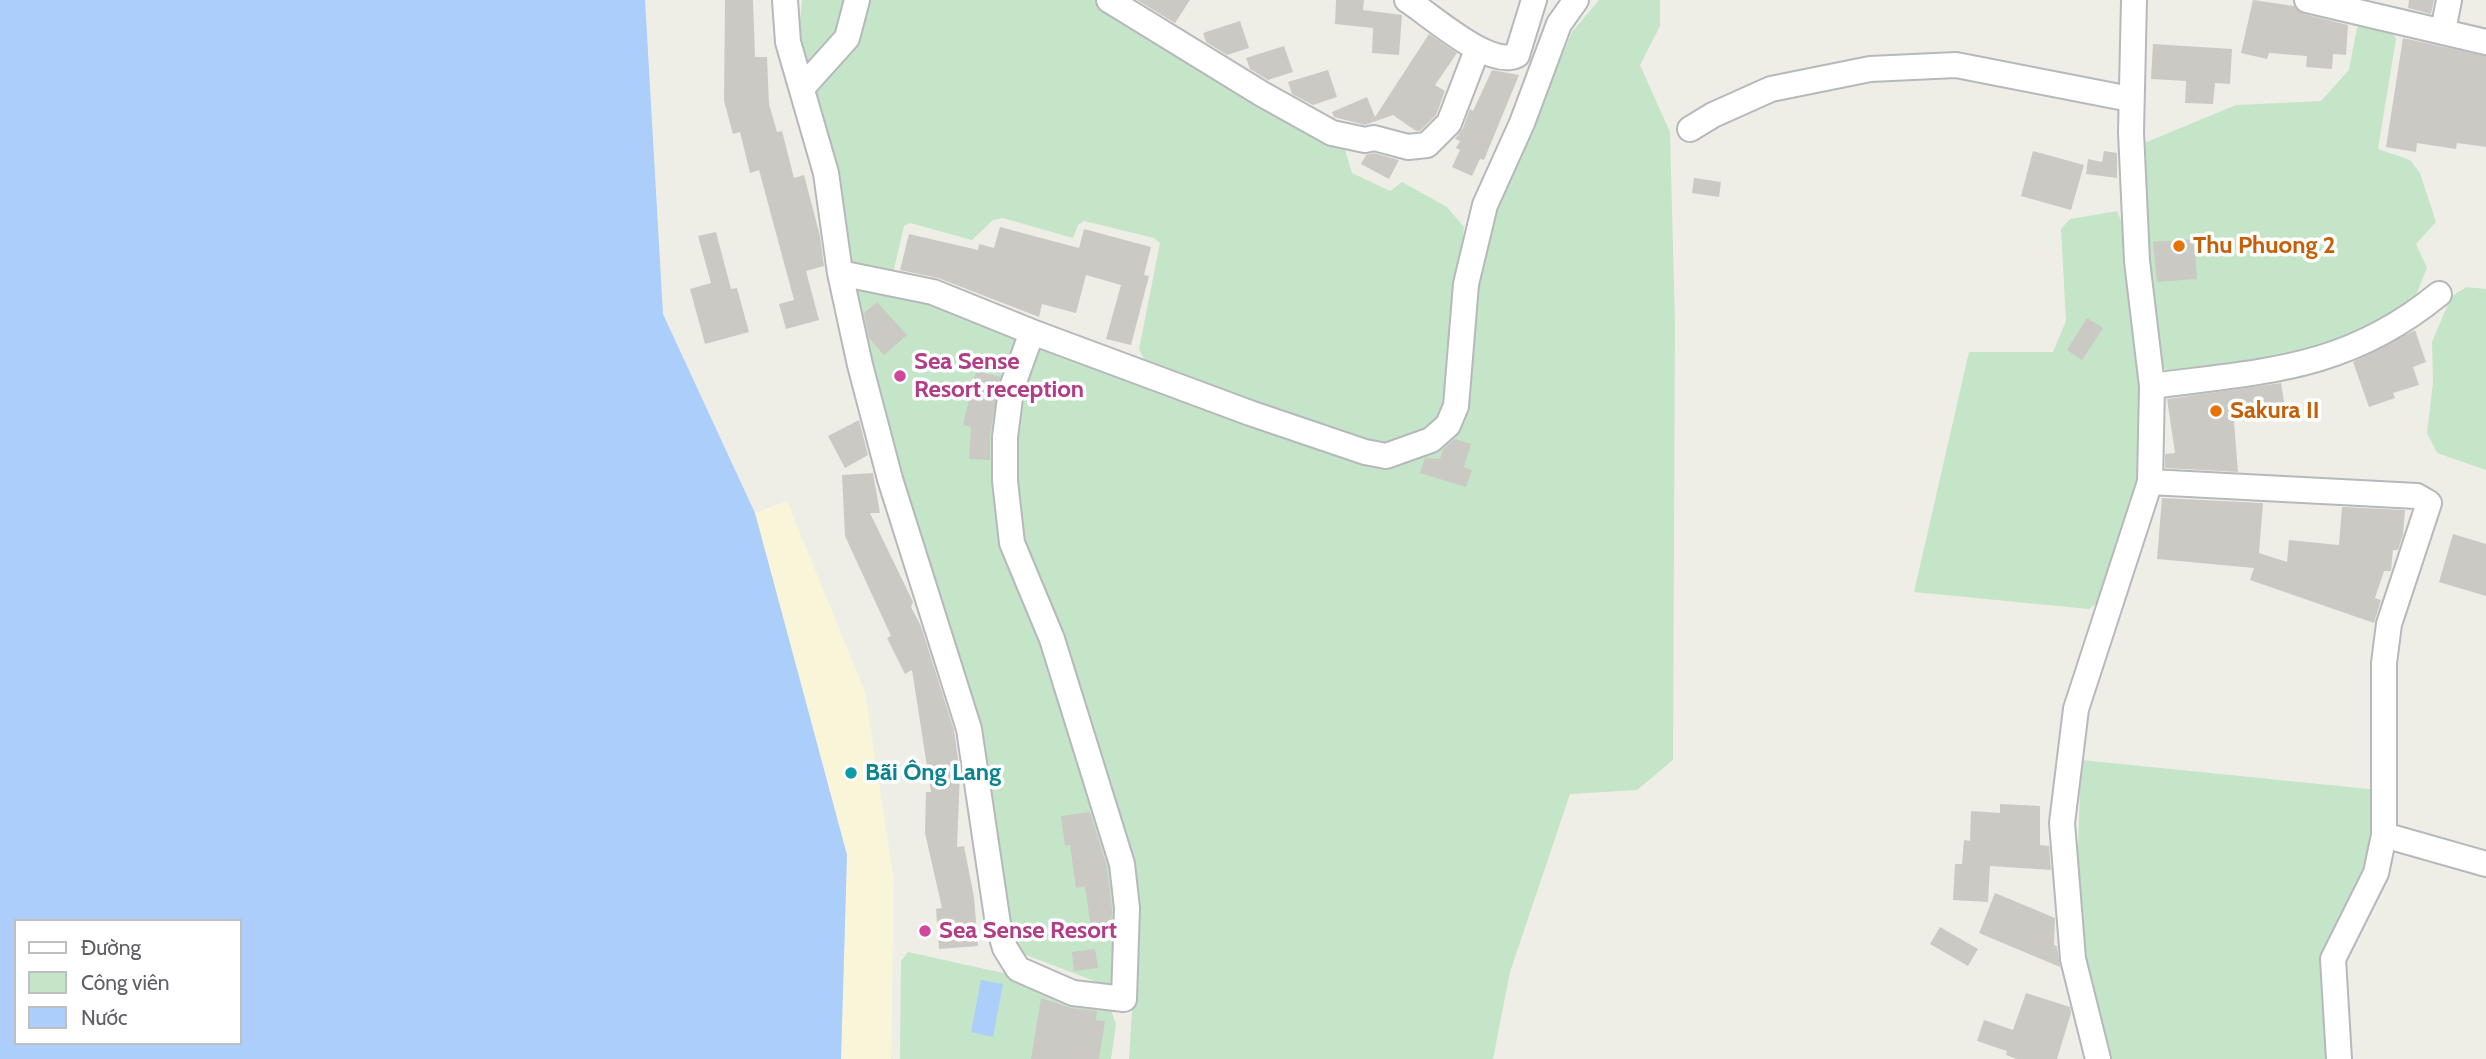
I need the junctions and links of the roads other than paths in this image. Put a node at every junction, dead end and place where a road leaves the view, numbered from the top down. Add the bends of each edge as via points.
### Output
1 (785, 0) edge
2 (857, 0) edge
3 (1109, 0) edge
4 (1407, 0) edge
5 (1534, 0) edge
6 (1576, 0) edge
7 (2134, 0) edge
8 (2307, 0) edge
9 (2449, 0) edge
10 (2443, 31) junction
11 (2486, 42) edge
12 (1477, 50) junction
13 (803, 87) junction
14 (2130, 99) junction
15 (1690, 129) dead end
16 (840, 273) junction
17 (2439, 294) dead end
18 (1032, 332) junction
19 (2152, 386) junction
20 (2150, 482) junction
21 (2384, 835) junction
22 (2486, 864) edge
23 (2098, 1059) edge
24 (2339, 1059) edge

1 - 13 street via 788,42
2 - 13 street via 847,38
3 - 12 street via 1332,133 1408,146 1427,145 1449,123
4 - 12 street
5 - 12 street via 1517,55 1499,59
6 - 18 street via 1559,24 1485,205 1466,284 1456,405 1448,425 1431,440 1386,456 1365,452
7 - 14 street
8 - 10 street
9 - 10 street
10 - 11 street
13 - 16 street via 825,173
14 - 15 street via 1956,65 1870,69 1771,89
14 - 19 street via 2137,261
16 - 18 street via 912,286
16 - 18 street via 890,479 969,729 1005,948 1018,969 1073,993 1124,999 1127,908 1122,864 1052,639 1012,543 1005,436 1011,390
17 - 19 street via 2379,335 2333,356 2297,367
19 - 20 street
20 - 21 street via 2417,496 2429,503 2389,624 2384,663
20 - 23 street via 2076,709 2062,822 2073,959
21 - 22 street
21 - 24 street via 2376,873 2333,959

